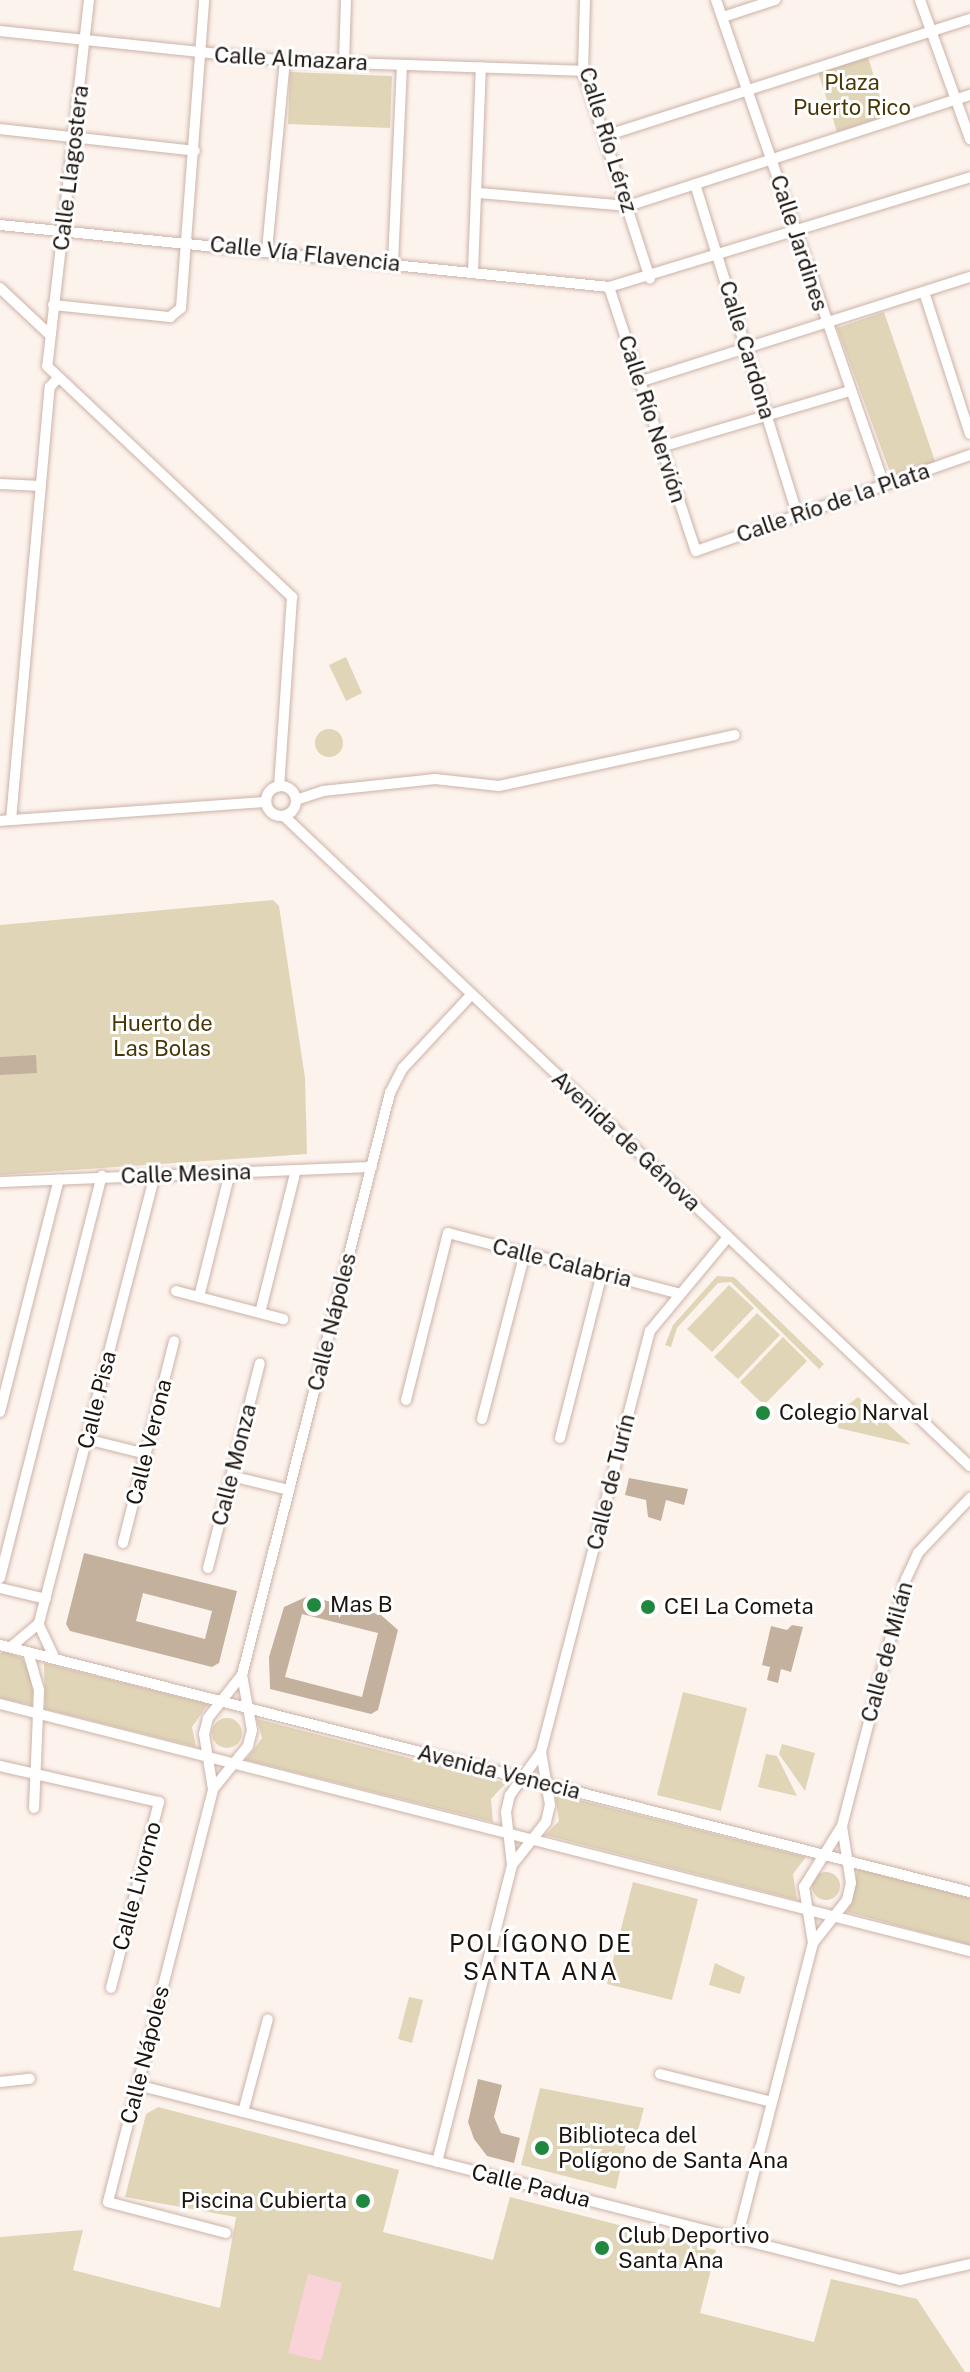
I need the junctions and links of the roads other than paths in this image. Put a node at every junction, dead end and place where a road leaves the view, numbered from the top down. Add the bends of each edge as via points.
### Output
1 (89, 0) edge
2 (204, 0) edge
3 (346, 0) edge
4 (585, 0) edge
5 (716, 0) edge
6 (775, 0) edge
7 (920, 0) edge
8 (762, 2) edge
9 (726, 16) junction
10 (970, 19) edge
11 (0, 31) edge
12 (931, 32) junction
13 (85, 40) junction
14 (200, 53) junction
15 (285, 61) junction
16 (344, 63) junction
17 (402, 65) junction
18 (481, 67) junction
19 (583, 71) junction
20 (750, 90) junction
21 (970, 95) edge
22 (956, 99) junction
23 (0, 129) edge
24 (605, 136) junction
25 (75, 138) junction
26 (970, 139) edge
27 (195, 151) junction
28 (773, 159) junction
29 (970, 177) edge
30 (695, 184) junction
31 (478, 193) junction
32 (628, 206) junction
33 (0, 225) edge
34 (64, 231) junction
35 (794, 231) junction
36 (188, 241) junction
37 (267, 250) junction
38 (718, 256) junction
39 (393, 263) junction
40 (473, 272) junction
41 (970, 277) edge
42 (650, 278) junction
43 (609, 287) junction
44 (0, 288) edge
45 (924, 292) junction
46 (53, 305) junction
47 (826, 325) junction
48 (50, 335) junction
49 (748, 350) junction
50 (57, 379) junction
51 (639, 382) junction
52 (850, 391) junction
53 (769, 417) junction
54 (970, 434) edge
55 (661, 447) junction
56 (970, 455) edge
57 (0, 484) edge
58 (884, 485) junction
59 (41, 486) junction
60 (798, 516) junction
61 (696, 551) joint
62 (735, 735) dead end
63 (279, 787) junction
64 (296, 800) junction
65 (266, 802) junction
66 (284, 816) junction
67 (6, 820) edge
68 (471, 995) junction
69 (372, 1167) junction
70 (296, 1170) junction
71 (230, 1173) junction
72 (102, 1176) junction
73 (154, 1177) junction
74 (59, 1179) junction
75 (0, 1182) edge
76 (728, 1237) junction
77 (525, 1253) junction
78 (602, 1273) junction
79 (176, 1291) dead end
80 (677, 1293) junction
81 (199, 1297) junction
82 (260, 1313) junction
83 (283, 1319) dead end
84 (174, 1341) dead end
85 (260, 1363) dead end
86 (406, 1400) dead end
87 (0, 1412) edge
88 (482, 1419) dead end
89 (560, 1438) dead end
90 (86, 1439) junction
91 (146, 1454) junction
92 (970, 1466) edge
93 (231, 1476) junction
94 (289, 1490) junction
95 (970, 1498) edge
96 (123, 1543) dead end
97 (208, 1568) dead end
98 (0, 1578) edge
99 (0, 1588) edge
100 (46, 1599) junction
101 (39, 1623) junction
102 (2, 1645) edge
103 (28, 1652) junction
104 (56, 1659) junction
105 (242, 1675) junction
106 (223, 1701) junction
107 (0, 1704) edge
108 (248, 1707) junction
109 (37, 1713) junction
110 (541, 1752) junction
111 (208, 1757) junction
112 (232, 1763) junction
113 (0, 1766) edge
114 (35, 1771) junction
115 (526, 1778) junction
116 (546, 1784) junction
117 (213, 1789) junction
118 (34, 1808) dead end
119 (842, 1826) junction
120 (512, 1834) junction
121 (533, 1839) junction
122 (822, 1854) junction
123 (846, 1860) junction
124 (512, 1865) junction
125 (970, 1892) edge
126 (811, 1911) junction
127 (832, 1916) junction
128 (813, 1943) junction
129 (970, 1951) edge
130 (111, 1988) dead end
131 (268, 2019) dead end
132 (660, 2074) dead end
133 (30, 2079) dead end
134 (0, 2082) edge
135 (137, 2085) junction
136 (772, 2102) junction
137 (243, 2112) junction
138 (437, 2162) junction
139 (226, 2233) dead end
140 (737, 2239) junction
141 (970, 2264) edge

1 - 13 street, Calle Llagostera
2 - 14 street
3 - 16 street
4 - 19 street, Calle Río Lérez
5 - 9 street, Calle Jardines
6 - 8 street
7 - 12 street
8 - 9 street
9 - 20 street, Calle Jardines
10 - 12 street
11 - 13 street, Calle Almazara
12 - 20 street
12 - 22 street
13 - 14 street, Calle Almazara
13 - 25 street, Calle Llagostera
14 - 15 street, Calle Almazara
14 - 27 street
15 - 16 street, Calle Almazara
15 - 37 street
16 - 17 street, Calle Almazara
17 - 18 street, Calle Almazara
17 - 39 street
18 - 19 street, Calle Almazara
18 - 31 street
19 - 24 street, Calle Río Lérez
20 - 24 street
20 - 28 street, Calle Jardines
21 - 22 street
22 - 26 street
22 - 28 street
23 - 25 street
24 - 32 street, Calle Río Lérez
25 - 27 street
25 - 34 street, Calle Llagostera
27 - 36 street
28 - 30 street
28 - 35 street, Calle Jardines
29 - 35 street, Calle Vía Flavencia
30 - 32 street
30 - 38 street, Calle Cardona
31 - 32 street
31 - 40 street
32 - 42 street, Calle Río Lérez
33 - 34 street, Calle Vía Flavencia
34 - 36 street, Calle Vía Flavencia
34 - 46 street, Calle Llagostera
35 - 38 street, Calle Vía Flavencia
35 - 47 street, Calle Jardines
36 - 37 street, Calle Vía Flavencia
36 - 46 street via 181,308 170,317
37 - 39 street, Calle Vía Flavencia
38 - 42 street, Calle Vía Flavencia
38 - 49 street, Calle Cardona
39 - 40 street, Calle Vía Flavencia
40 - 43 street, Calle Vía Flavencia
41 - 45 street
42 - 43 street, Calle Vía Flavencia
43 - 51 street, Calle Río Nervión
44 - 48 street
45 - 47 street
45 - 54 street
46 - 48 street, Calle Llagostera
47 - 49 street
47 - 52 street, Calle Jardines
48 - 50 street, Calle Llagostera via 47,366
49 - 51 street
49 - 53 street, Calle Cardona
50 - 59 street via 50,387
50 - 63 street via 294,601
51 - 55 street, Calle Río Nervión
52 - 53 street
52 - 58 street, Calle Jardines
53 - 55 street
53 - 60 street, Calle Cardona
55 - 61 street, Calle Río Nervión
56 - 58 street, Calle Río de la Plata
57 - 59 street
58 - 60 street, Calle Río de la Plata
59 - 67 street
60 - 61 street, Calle Río de la Plata
62 - 64 street via 499,786 435,779
63 - 64 street via 290,789
63 - 65 street
64 - 66 street
65 - 66 street via 272,813
65 - 67 street
66 - 68 street, Avenida de Génova
68 - 69 street, Calle Nápoles via 399,1074
68 - 76 street, Avenida de Génova
69 - 70 street, Calle Mesina
69 - 94 street, Calle Nápoles
70 - 71 street, Calle Mesina
70 - 82 street
71 - 73 street, Calle Mesina
71 - 81 street
72 - 73 street, Calle Mesina
72 - 74 street, Calle Mesina
72 - 98 street
73 - 90 street, Calle Pisa
74 - 75 street, Calle Mesina
74 - 87 street
76 - 80 street, Calle de Turín
76 - 92 street, Avenida de Génova
77 - 78 street, Calle Calabria
77 - 86 street, Calle Calabria via 448,1233
77 - 88 street
78 - 80 street, Calle Calabria
78 - 89 street
79 - 81 street
80 - 110 street, Calle de Turín via 647,1339
81 - 82 street
82 - 83 street
84 - 91 street, Calle Verona
85 - 93 street, Calle Monza
90 - 91 street
90 - 100 street, Calle Pisa
91 - 96 street, Calle Verona
93 - 94 street
93 - 97 street, Calle Monza
94 - 105 street, Calle Nápoles
95 - 119 street, Calle de Milán via 909,1570
99 - 100 street
100 - 101 street, Calle Pisa
101 - 102 street via 27,1639
101 - 104 street
102 - 103 street, Avenida Venecia
103 - 104 street, Avenida Venecia
103 - 109 street via 38,1675
104 - 106 street, Avenida Venecia
105 - 106 street, Calle Nápoles
105 - 108 street, Calle Nápoles
106 - 108 street, Avenida Venecia
106 - 111 street, Calle Nápoles via 208,1718
107 - 109 street
108 - 112 street, Calle Nápoles via 252,1730
108 - 115 street, Avenida Venecia
109 - 111 street
109 - 114 street
110 - 115 street, Calle de Turín
110 - 116 street, Calle de Turín
111 - 112 street
111 - 117 street, Calle Nápoles
112 - 117 street, Calle Nápoles
112 - 120 street
113 - 114 street, Calle Livorno
114 - 118 street
114 - 130 street, Calle Livorno via 159,1802
115 - 116 street, Avenida Venecia
115 - 120 street via 510,1795 506,1812
116 - 121 street via 550,1805
116 - 122 street, Avenida Venecia
117 - 135 street, Calle Nápoles
119 - 122 street, Calle de Milán
119 - 123 street, Calle de Milán
120 - 121 street
120 - 124 street
121 - 124 street
121 - 126 street
122 - 123 street, Avenida Venecia
122 - 126 street, Calle de Milán via 804,1887
123 - 125 street, Avenida Venecia
123 - 127 street, Calle de Milán via 851,1883
124 - 138 street
126 - 127 street
126 - 128 street
127 - 128 street
127 - 129 street
128 - 136 street
131 - 137 street
132 - 136 street
133 - 134 street
135 - 137 street, Calle Padua
135 - 139 street, Calle Nápoles via 108,2202
136 - 140 street
137 - 138 street, Calle Padua
138 - 140 street, Calle Padua
140 - 141 street, Calle Padua via 900,2280

